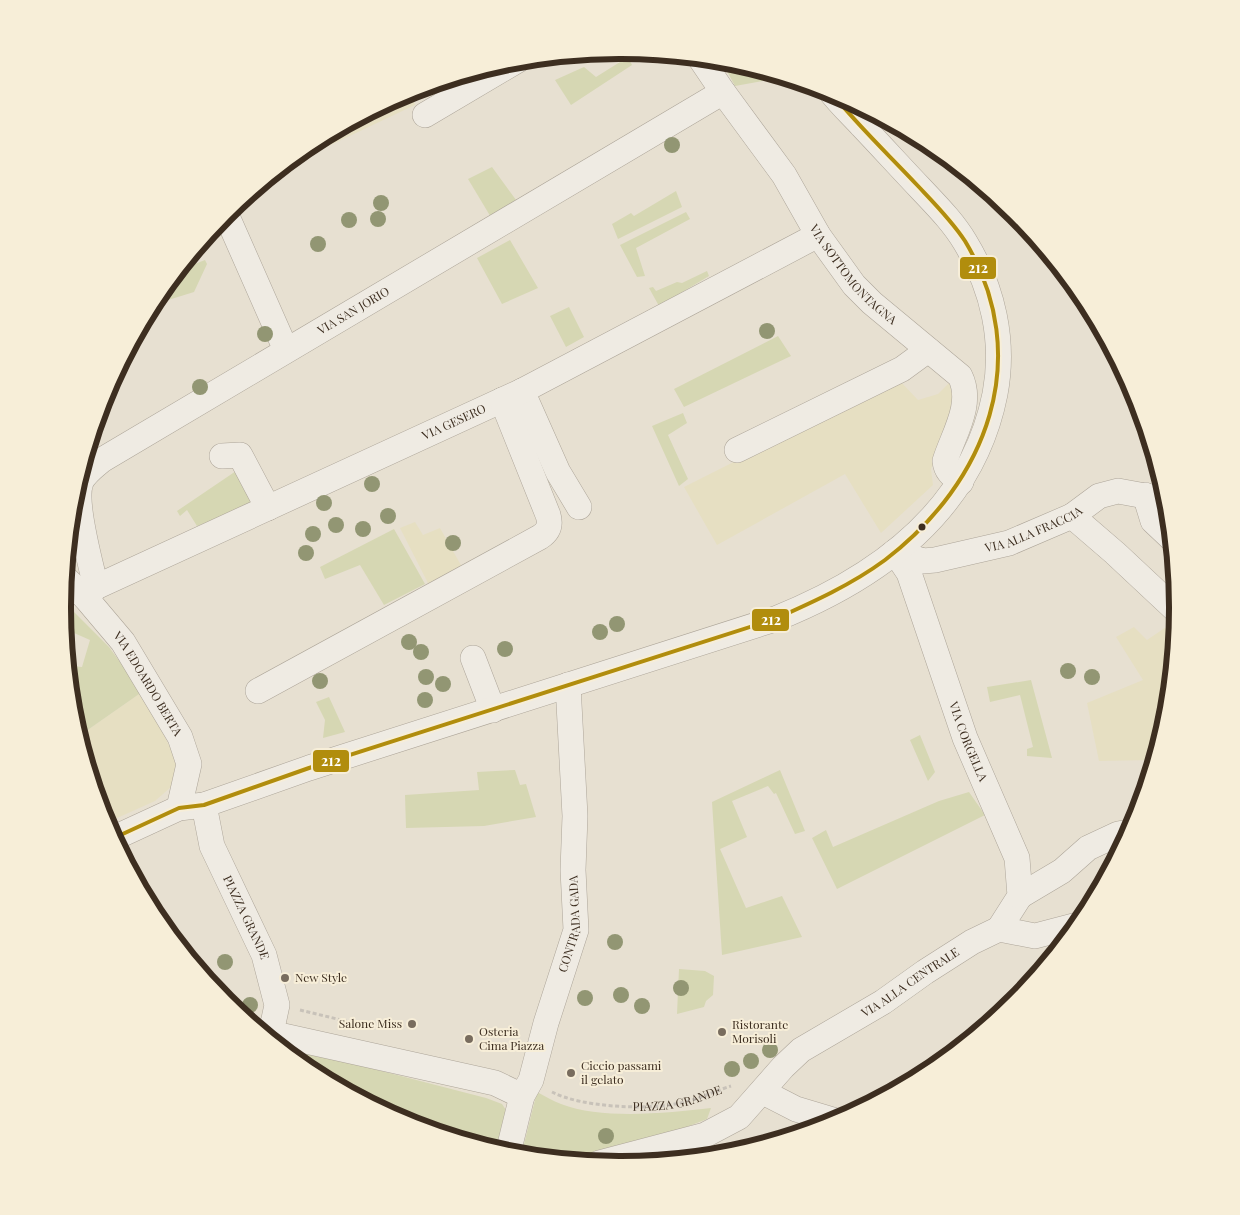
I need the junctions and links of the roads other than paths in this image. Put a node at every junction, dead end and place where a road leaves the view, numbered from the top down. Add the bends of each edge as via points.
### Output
1 (705, 65) edge
2 (496, 73) edge
3 (723, 92) junction
4 (845, 107) edge
5 (425, 115) dead end
6 (229, 222) edge
7 (818, 235) junction
8 (286, 350) junction
9 (928, 350) junction
10 (512, 395) junction
11 (737, 450) dead end
12 (222, 456) dead end
13 (88, 472) edge
14 (961, 482) junction
15 (1156, 498) edge
16 (579, 507) dead end
17 (268, 508) junction
18 (80, 510) edge
19 (1072, 516) junction
20 (1163, 531) edge
21 (895, 552) junction
22 (72, 582) edge
23 (90, 592) junction
24 (1169, 603) edge
25 (473, 658) dead end
26 (568, 686) junction
27 (258, 691) dead end
28 (493, 710) junction
29 (204, 805) junction
30 (179, 808) junction
31 (1119, 834) edge
32 (121, 835) edge
33 (127, 848) edge
34 (1020, 896) junction
35 (1065, 928) edge
36 (999, 929) junction
37 (268, 1028) edge
38 (275, 1034) edge
39 (527, 1088) junction
40 (763, 1092) junction
41 (822, 1117) edge
42 (510, 1145) edge
43 (626, 1156) edge

1 - 3 street, VIA SOTTOMONTAGNA
2 - 5 street
3 - 7 street, VIA SOTTOMONTAGNA via 784,175
3 - 8 street, VIA SAN JORIO
4 - 14 street via 953,225 978,264 988,287 998,342 999,368 985,434
6 - 8 street
7 - 9 street, VIA SOTTOMONTAGNA via 854,285
7 - 10 street, VIA GESERO
8 - 13 street, VIA SAN JORIO via 102,460
9 - 11 street via 902,369
9 - 14 street, VIA SOTTOMONTAGNA via 954,371 963,383 962,414 945,461 950,474
10 - 16 street
10 - 17 street, VIA GESERO
10 - 27 street via 548,515 547,532
12 - 17 street via 240,455
14 - 21 street via 924,526
15 - 19 street, VIA ALLA FRACCIA via 1118,491 1099,496
15 - 20 street via 1153,521
17 - 23 street, VIA GESERO
18 - 23 street, VIA SAN JORIO
19 - 21 street, VIA ALLA FRACCIA via 1009,542 935,560 923,561
19 - 24 street
21 - 26 street via 811,605
21 - 34 street, VIA CORGELLA via 909,573 965,738 1017,858
22 - 23 street, VIA EDOARDO BERTA
23 - 30 street, VIA EDOARDO BERTA via 180,738 189,764
25 - 28 street
26 - 28 street
26 - 39 street, CONTRADA GADA via 575,816 576,930
28 - 29 street
29 - 30 street
29 - 33 street via 186,821
29 - 37 street, PIAZZA GRANDE via 212,846 264,956 277,1004
30 - 32 street
31 - 34 street via 1088,848 1062,871
34 - 36 street
35 - 36 street via 1035,936
36 - 40 street, VIA ALLA CENTRALE via 972,942 883,1002 801,1050
38 - 39 street, PIAZZA GRANDE
39 - 42 street, CONTRADA GADA
40 - 41 street via 796,1109
40 - 43 street via 739,1117 705,1135

